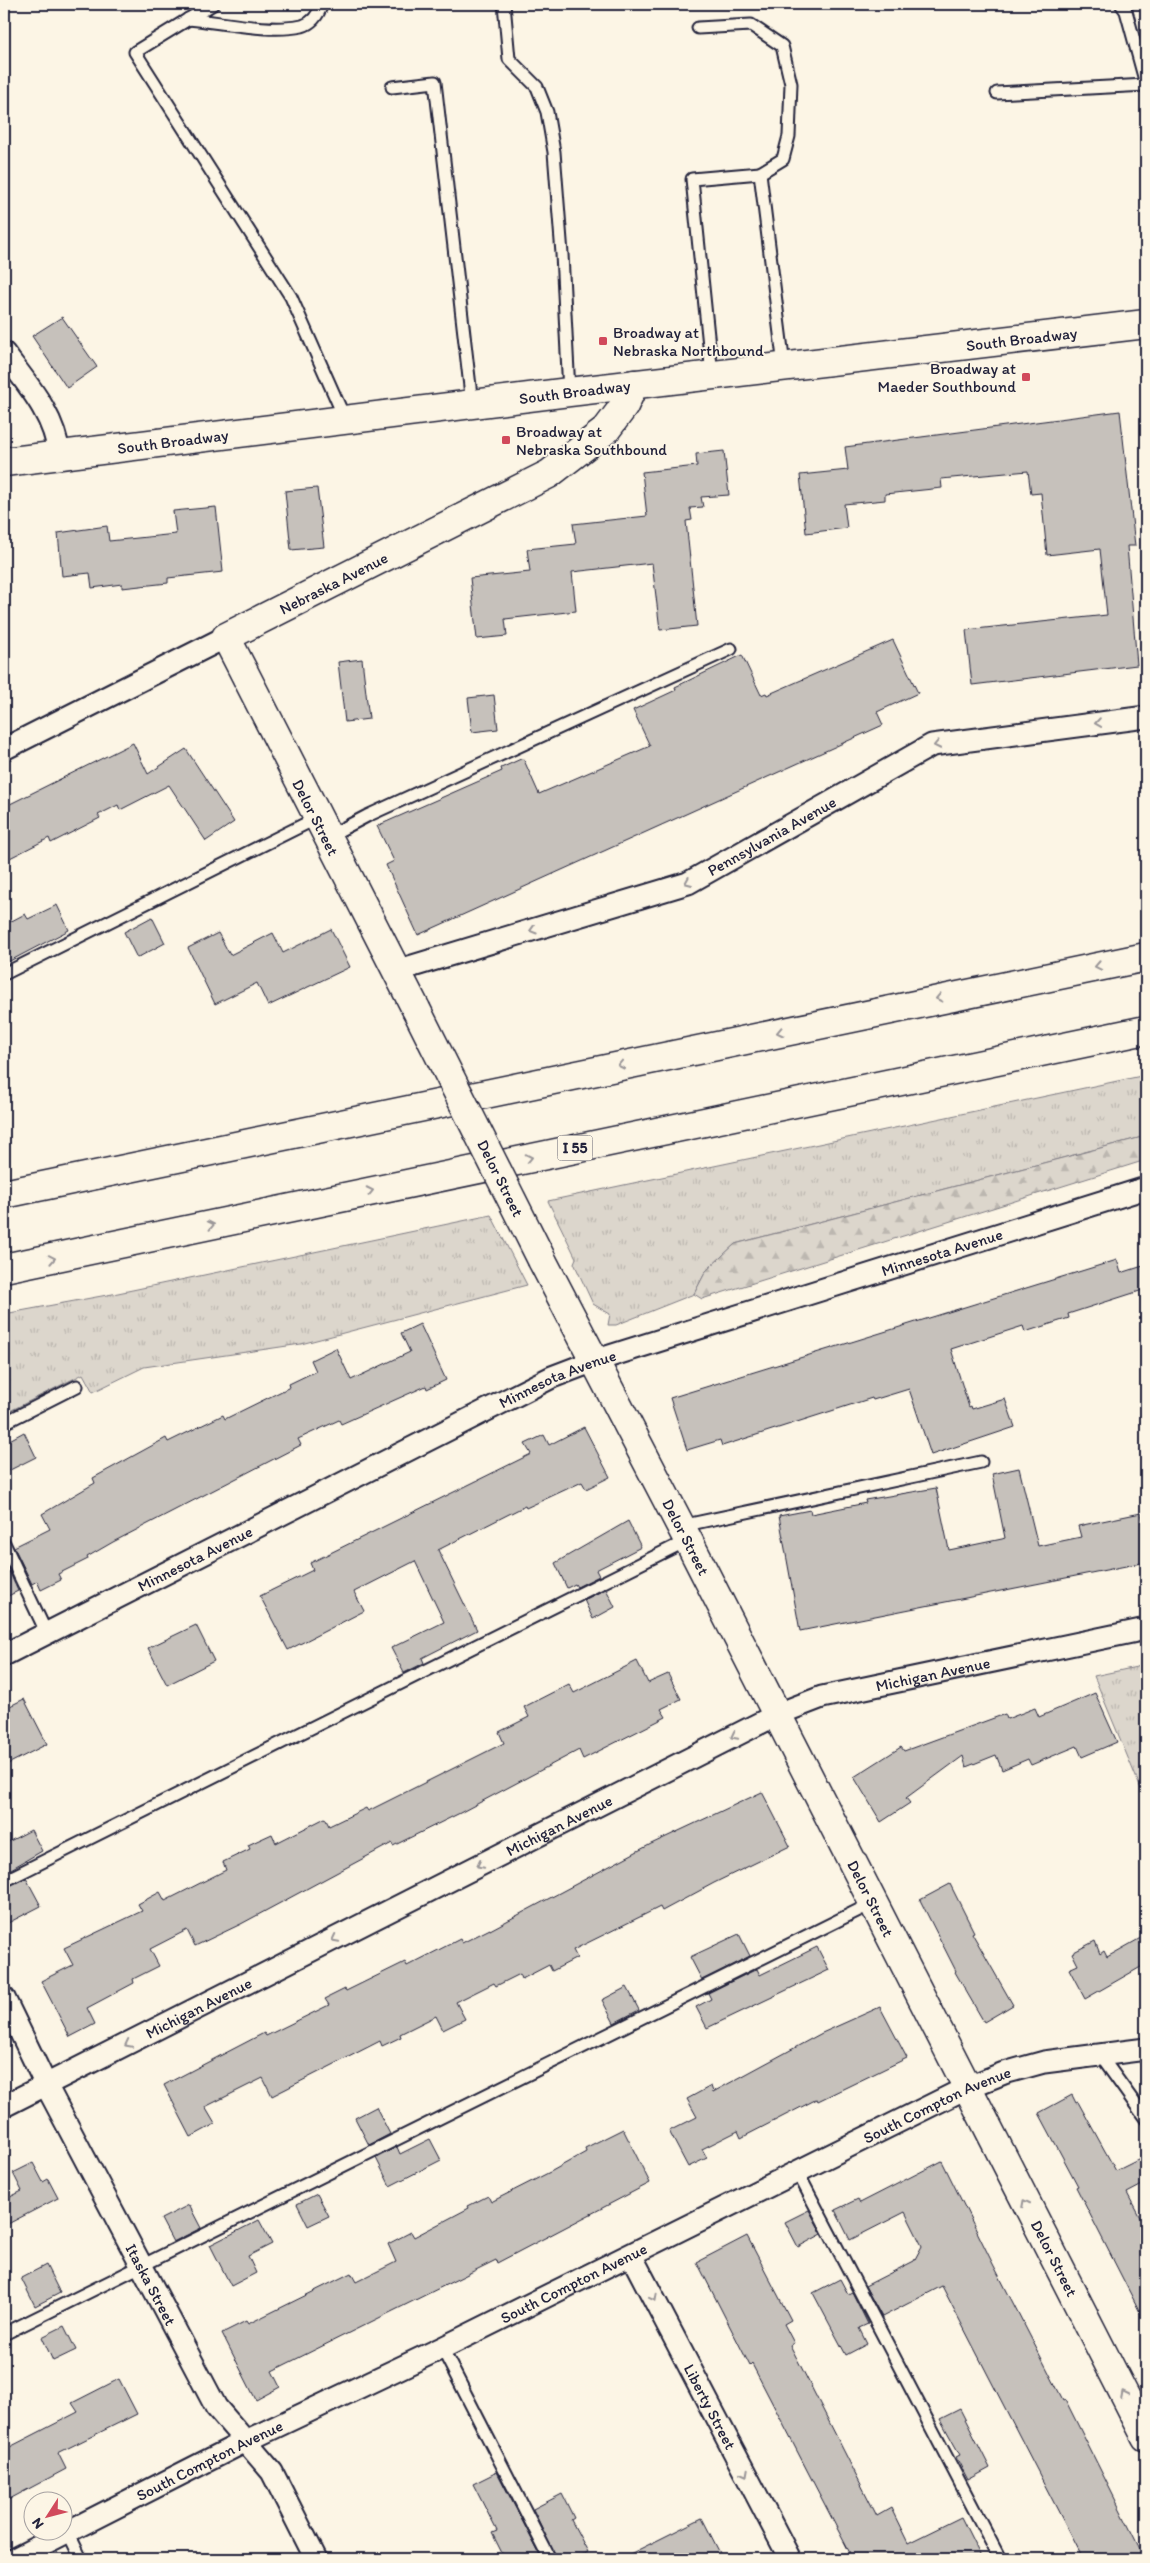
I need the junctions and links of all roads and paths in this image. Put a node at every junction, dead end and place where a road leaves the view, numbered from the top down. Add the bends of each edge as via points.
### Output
1 (214, 4) edge
2 (322, 4) edge
3 (504, 4) edge
4 (1121, 4) edge
5 (188, 19) junction
6 (698, 28) dead end
7 (1146, 84) edge
8 (392, 87) dead end
9 (997, 93) dead end
10 (760, 173) junction
11 (1146, 324) edge
12 (4, 352) edge
13 (784, 366) junction
14 (712, 375) junction
15 (634, 384) junction
16 (568, 392) junction
17 (472, 404) junction
18 (346, 420) junction
19 (59, 455) junction
20 (4, 462) edge
21 (226, 637) junction
22 (731, 649) dead end
23 (1146, 716) edge
24 (4, 749) edge
25 (322, 827) junction
26 (1146, 956) edge
27 (396, 971) junction
28 (4, 974) edge
29 (1146, 1030) edge
30 (1146, 1188) edge
31 (4, 1194) edge
32 (4, 1268) edge
33 (594, 1361) junction
34 (77, 1386) dead end
35 (4, 1423) edge
36 (981, 1462) dead end
37 (685, 1533) junction
38 (4, 1543) edge
39 (1146, 1629) edge
40 (47, 1634) junction
41 (4, 1655) edge
42 (778, 1714) junction
43 (4, 1881) edge
44 (873, 1903) junction
45 (4, 1998) edge
46 (1146, 2050) edge
47 (1100, 2055) junction
48 (46, 2085) junction
49 (966, 2088) junction
50 (4, 2106) edge
51 (1146, 2119) edge
52 (798, 2173) junction
53 (631, 2255) junction
54 (143, 2264) junction
55 (4, 2334) edge
56 (442, 2348) junction
57 (1146, 2437) edge
58 (246, 2441) junction
59 (72, 2530) edge
60 (52, 2540) edge
61 (72, 2540) edge
62 (14, 2559) edge
63 (81, 2559) edge
64 (316, 2559) edge
65 (550, 2559) edge
66 (790, 2559) edge
67 (1000, 2559) edge

1 - 5 lane
2 - 5 lane via 318,15 304,26 272,27
3 - 16 lane via 508,59 537,87 547,112 554,152
4 - 7 lane via 1126,11
5 - 18 lane via 134,52 290,297
6 - 10 lane via 751,25 782,46 791,84 789,136 783,159
7 - 9 lane
8 - 17 lane via 435,82
10 - 13 lane
10 - 14 lane via 692,179
11 - 13 main road, South Broadway
12 - 19 street via 46,411 58,441
13 - 14 main road, South Broadway
14 - 15 main road, South Broadway
15 - 16 main road, South Broadway
15 - 21 main road, Nebraska Avenue via 624,406 606,430 549,474
16 - 17 main road, South Broadway
17 - 18 main road, South Broadway
18 - 19 main road, South Broadway
19 - 20 main road, South Broadway
21 - 24 street, Nebraska Avenue
21 - 25 main road, Delor Street
22 - 25 lane via 367,816
23 -> 27 street, Pennsylvania Avenue via 932,745 688,883
25 - 27 main road, Delor Street
25 - 28 lane
26 -> 31 main road
27 - 33 main road, Delor Street, bridge
32 -> 29 main road, I 55
30 - 33 street, Minnesota Avenue
33 - 37 main road, Delor Street
33 - 40 street, Minnesota Avenue via 552,1377
34 - 35 lane
36 - 37 lane
37 - 42 main road, Delor Street
37 - 43 lane
38 - 40 lane
39 - 42 street, Michigan Avenue via 822,1696
40 - 41 street, Minnesota Avenue
42 - 44 main road, Delor Street
42 -> 48 street, Michigan Avenue
44 - 49 main road, Delor Street
44 - 54 lane
45 - 48 street, Itaska Street
46 - 47 street, South Compton Avenue
47 - 49 street, South Compton Avenue via 1044,2062
47 - 51 lane
48 - 50 street, Michigan Avenue
48 - 54 street, Itaska Street
49 - 52 street, South Compton Avenue
57 -> 49 main road, Delor Street
52 - 53 street, South Compton Avenue
52 - 67 lane
53 - 56 street, South Compton Avenue
53 -> 66 street, Liberty Street
54 - 55 lane
54 - 58 street, Itaska Street via 216,2407
56 - 58 street, South Compton Avenue
56 - 65 lane
58 - 59 street, South Compton Avenue
58 - 64 street, Itaska Street via 272,2472
60 - 62 street, South Compton Avenue
61 - 63 lane

